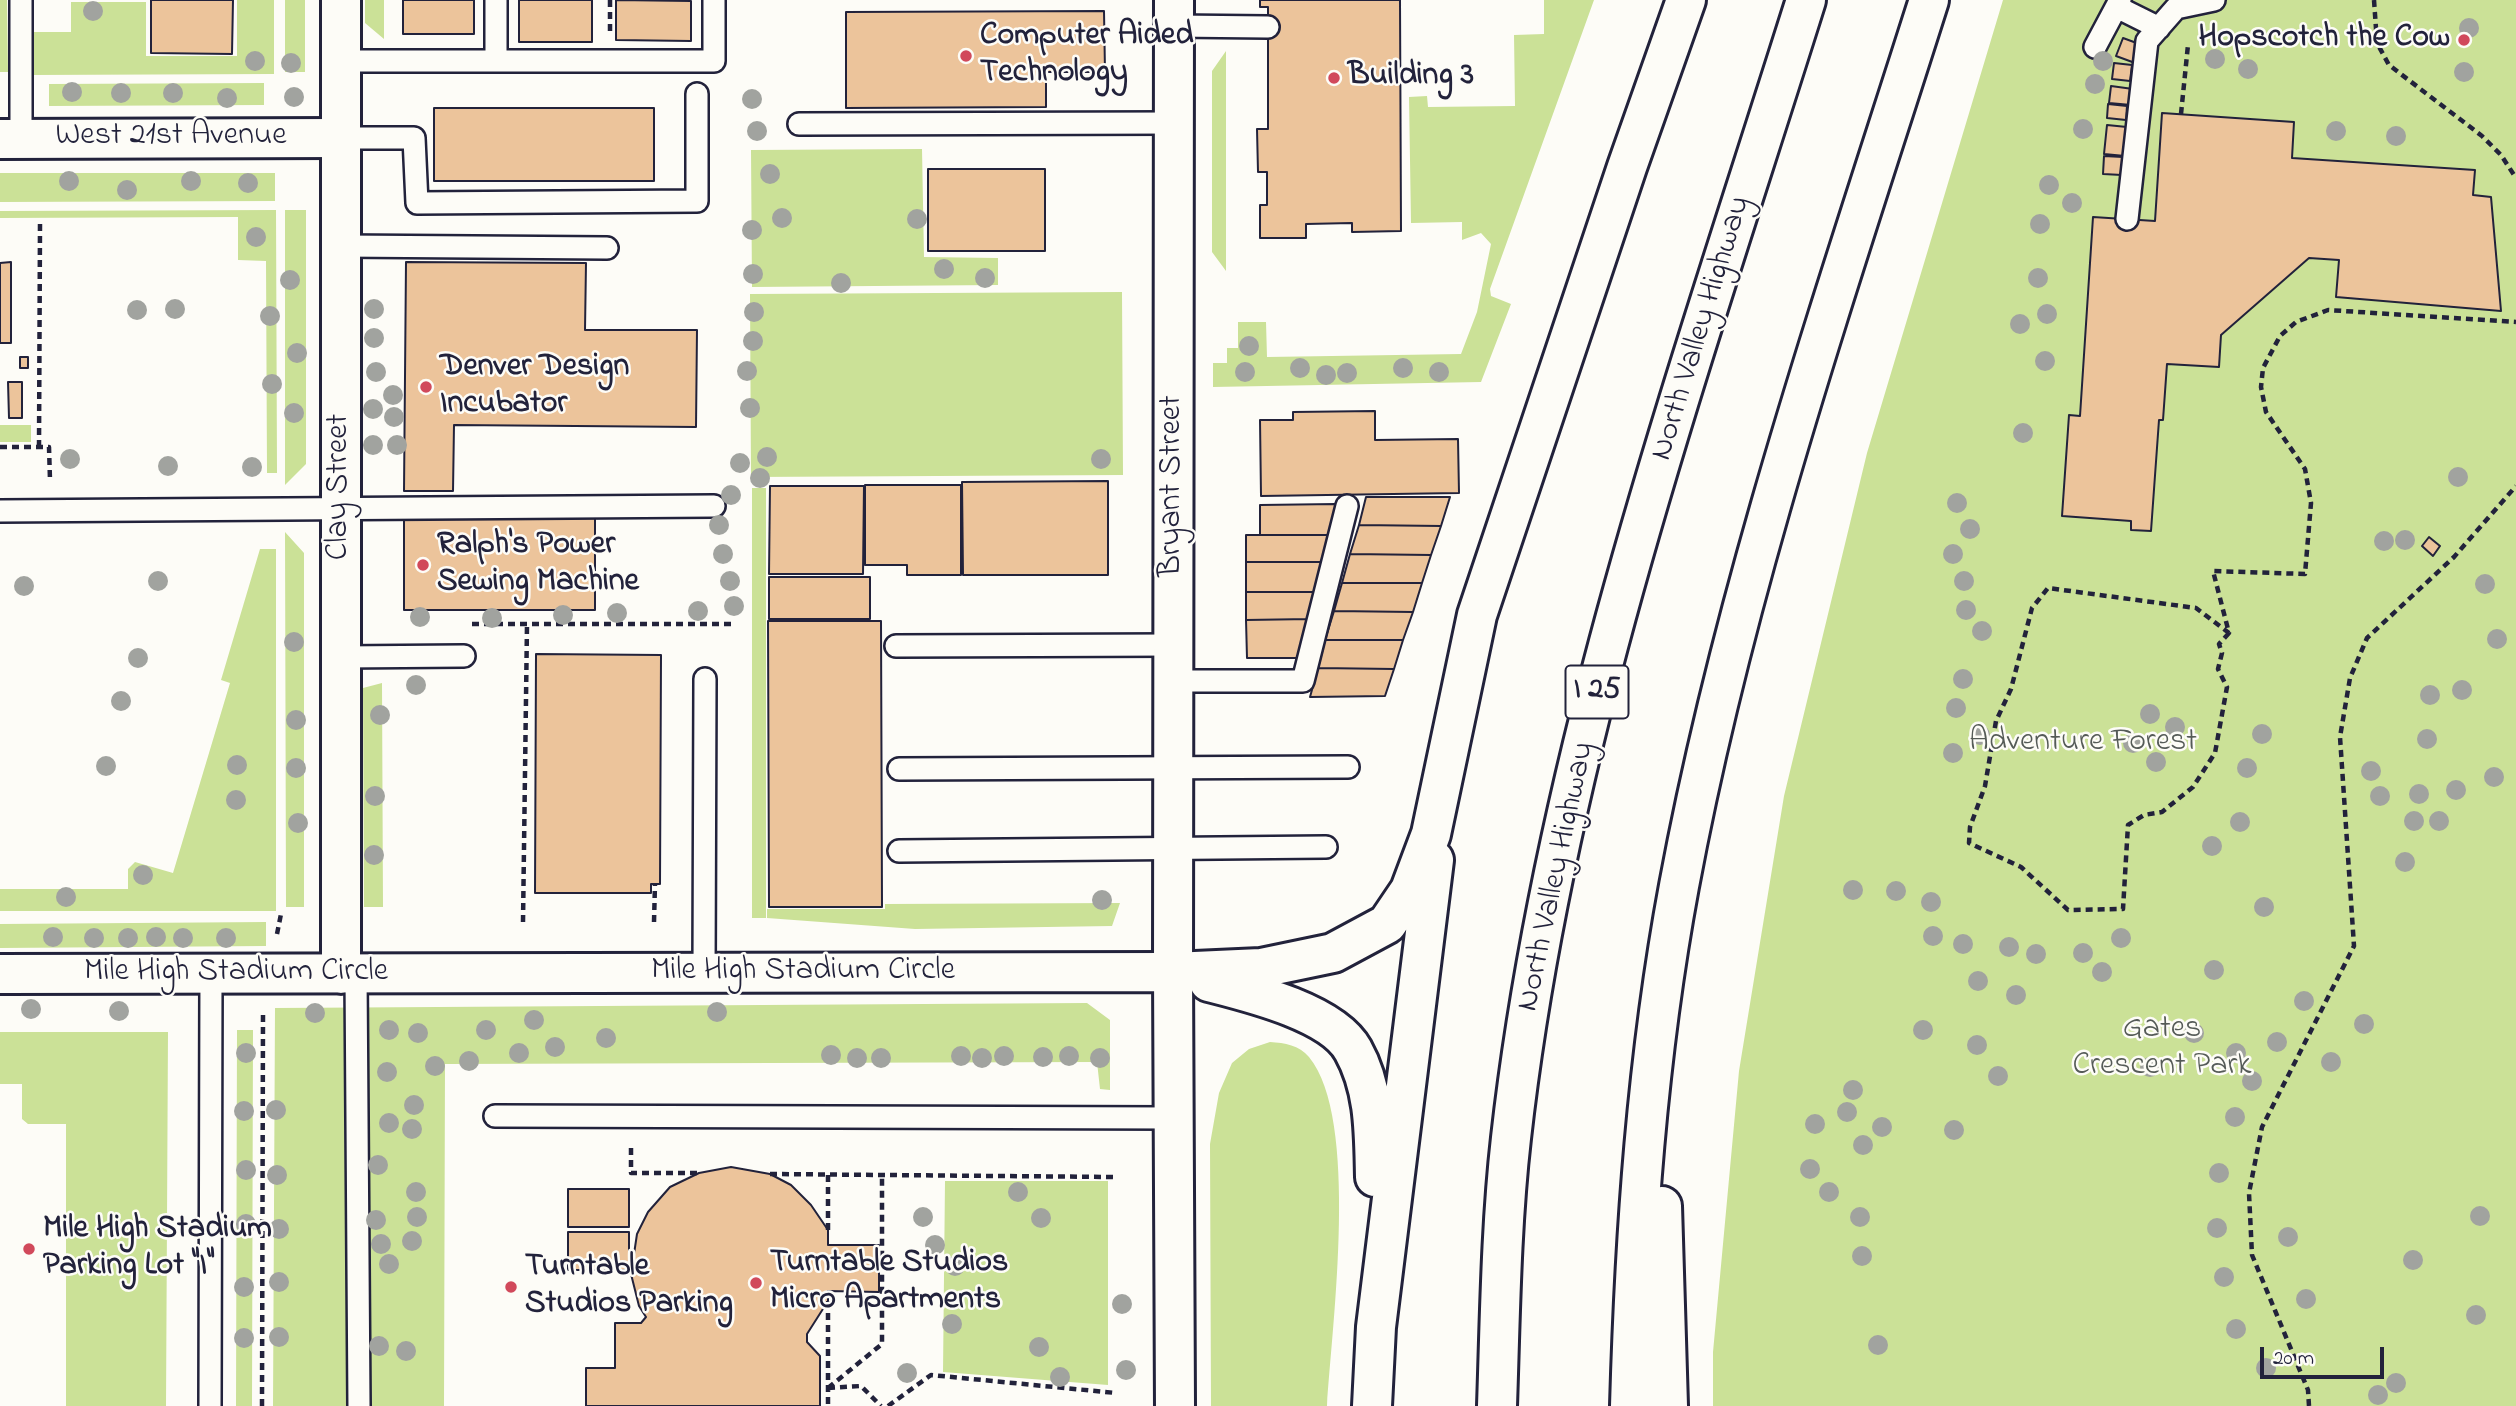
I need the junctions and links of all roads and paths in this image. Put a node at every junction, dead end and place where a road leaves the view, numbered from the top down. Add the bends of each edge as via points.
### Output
1 (21, 0) edge
2 (341, 0) edge
3 (496, 0) edge
4 (714, 0) edge
5 (1686, 0) edge
6 (1807, 0) edge
7 (1929, 0) edge
8 (2214, 0) edge
9 (2374, 0) edge
10 (2119, 3) edge
11 (1174, 13) edge
12 (1268, 27) dead end
13 (2159, 28) junction
14 (2189, 34) dead end
15 (2095, 47) dead end
16 (341, 61) junction
17 (496, 61) junction
18 (696, 94) dead end
19 (2181, 114) dead end
20 (1174, 123) junction
21 (799, 124) dead end
22 (341, 138) junction
23 (10, 139) edge
24 (2516, 178) edge
25 (2127, 219) dead end
26 (40, 224) dead end
27 (341, 246) junction
28 (607, 248) dead end
29 (2516, 323) edge
30 (0, 447) edge
31 (39, 447) junction
32 (50, 480) dead end
33 (2516, 486) edge
34 (714, 506) dead end
35 (1347, 506) dead end
36 (341, 509) junction
37 (0, 511) edge
38 (458, 624) dead end
39 (527, 624) junction
40 (734, 624) dead end
41 (2229, 633) junction
42 (896, 646) dead end
43 (464, 656) dead end
44 (341, 657) junction
45 (1173, 663) junction
46 (705, 679) dead end
47 (1448, 744) junction
48 (1348, 767) dead end
49 (1173, 768) junction
50 (899, 769) dead end
51 (1326, 847) dead end
52 (1173, 849) junction
53 (899, 851) dead end
54 (655, 884) dead end
55 (1679, 886) junction
56 (523, 922) dead end
57 (654, 922) dead end
58 (1173, 972) junction
59 (704, 973) junction
60 (0, 974) edge
61 (211, 974) junction
62 (349, 974) junction
63 (262, 1024) dead end
64 (495, 1116) dead end
65 (631, 1116) junction
66 (1173, 1118) junction
67 (699, 1174) dead end
68 (770, 1174) dead end
69 (828, 1175) junction
70 (882, 1175) junction
71 (1115, 1177) dead end
72 (828, 1230) dead end
73 (828, 1301) dead end
74 (1374, 1368) junction
75 (828, 1388) junction
76 (1116, 1393) dead end
77 (210, 1406) edge
78 (262, 1406) edge
79 (359, 1406) edge
80 (828, 1406) edge
81 (881, 1406) edge
82 (888, 1406) edge
83 (1175, 1406) edge
84 (1372, 1406) edge
85 (1497, 1406) edge
86 (1630, 1406) edge
87 (1668, 1406) edge
88 (2309, 1406) edge

1 - 23 lane
2 - 16 main road, Clay Street
3 - 17 lane
4 - 17 lane via 714,61
5 - 47 main road via 1477,615
6 - 85 main road, North Valley Highway / I 25 via 1639,539 1558,861 1511,1139
7 - 55 main road via 1743,601
8 - 13 lane via 2176,8
9 - 24 path via 2377,43 2389,65 2482,136
10 - 13 lane
10 - 15 lane
11 - 12 lane
11 - 20 main road, Bryant Street
13 - 25 lane via 2147,41
14 - 19 path
16 - 17 lane
16 - 22 main road, Clay Street
18 - 22 lane via 697,201 417,204 414,138
20 - 21 lane
20 - 45 main road, Bryant Street
22 - 23 main road, West 21st Avenue
22 - 27 main road, Clay Street
26 - 31 path
27 - 28 lane
27 - 36 main road, Clay Street
29 - 41 path via 2328,310 2296,322 2280,336 2263,369 2261,387 2266,412 2305,469 2311,503 2305,574 2213,571
30 - 31 path
31 - 32 path via 50,447
33 - 88 path via 2454,557 2368,638 2350,678 2340,737 2354,946 2262,1127 2249,1193 2252,1255 2308,1390
34 - 36 lane
35 - 45 lane via 1303,681
36 - 37 lane
36 - 44 main road, Clay Street
38 - 39 path
39 - 40 path
39 - 56 path
41 - 41 path via 2196,608 2048,588 2032,608 2011,689 1996,721 1969,843 2021,867 2068,910 2123,909 2128,825 2162,811 2193,787 2215,753 2227,687 2218,669 2219,645
42 - 45 lane
43 - 44 lane
44 - 62 main road, Clay Street
45 - 49 main road, Bryant Street
46 - 59 lane
47 - 58 main road via 1431,834 1410,890 1387,924 1333,953 1261,968
47 - 74 main road
48 - 49 lane
49 - 50 lane
49 - 52 main road, Bryant Street
51 - 52 lane
52 - 53 lane
52 - 58 main road, Bryant Street
54 - 57 path
55 - 86 main road via 1642,1155
55 - 87 main road via 1663,1087 1662,1279
58 - 59 main road, Mile High Stadium Circle
58 - 66 main road
58 - 74 main road via 1302,1011 1352,1047 1365,1077 1374,1119
59 - 62 main road, Mile High Stadium Circle
60 - 61 main road, Mile High Stadium Circle
61 - 62 main road, Mile High Stadium Circle
61 - 77 lane
62 - 79 lane
63 - 78 path
64 - 65 lane
65 - 66 lane
65 - 67 path via 631,1174
66 - 83 main road
68 - 69 path
69 - 70 path
69 - 72 path
70 - 71 path
70 - 75 path via 882,1344
73 - 75 path
74 - 84 main road
75 - 80 path
75 - 81 path via 861,1386
76 - 82 path via 931,1375

